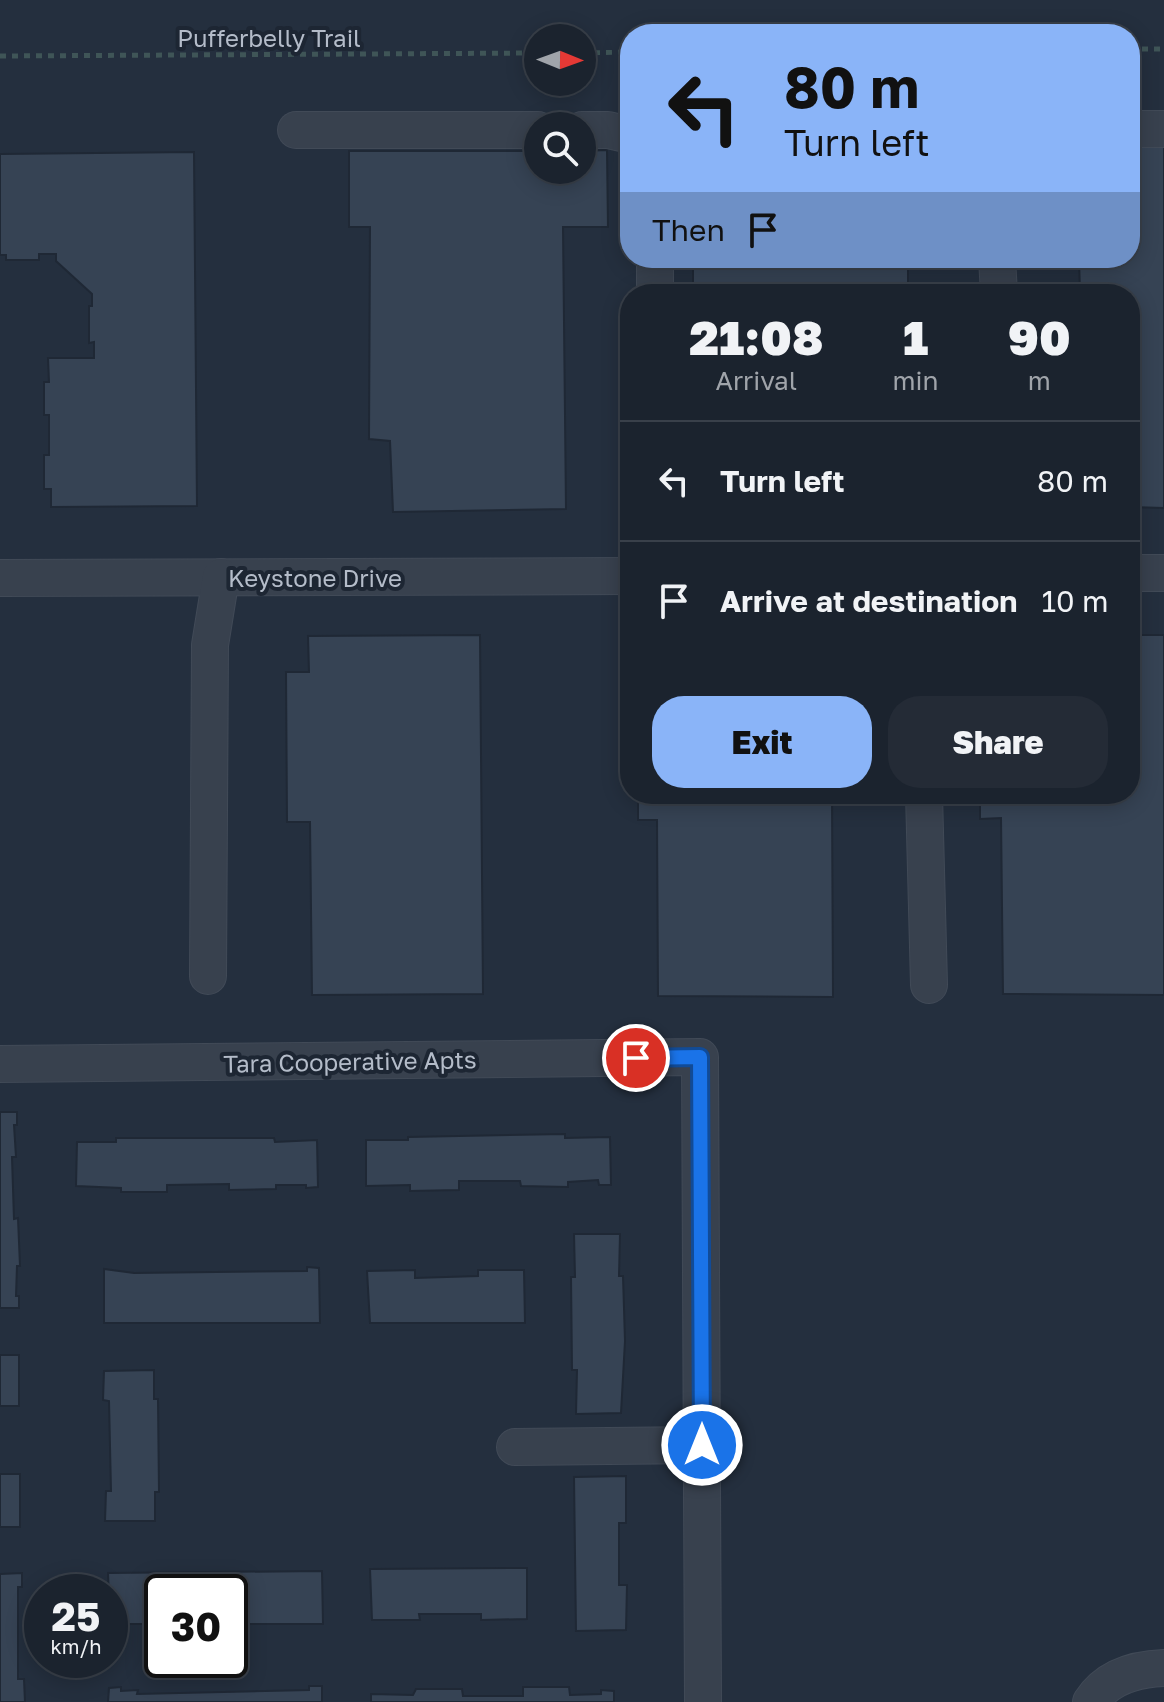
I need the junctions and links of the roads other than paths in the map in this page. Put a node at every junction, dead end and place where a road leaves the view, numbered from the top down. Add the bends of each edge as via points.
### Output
1 (1140, 129) edge
2 (1164, 129) edge
3 (296, 130) dead end
4 (524, 130) edge
5 (596, 130) edge
6 (620, 133) edge
7 (1140, 573) edge
8 (1164, 573) edge
9 (620, 576) edge
10 (221, 577) junction
11 (0, 578) edge
12 (924, 804) edge
13 (208, 976) dead end
14 (929, 985) dead end
15 (0, 1064) edge
16 (702, 1445) junction
17 (515, 1447) dead end
18 (1164, 1668) edge
19 (703, 1702) edge
20 (1091, 1702) edge

1 - 2 street
3 - 4 street
5 - 6 street
7 - 8 street
9 - 10 street, Keystone Drive
10 - 11 street, Keystone Drive
10 - 13 street via 210,645
12 - 14 street
15 - 16 street, Tara Cooperative Apts via 700,1057
16 - 17 street
16 - 19 street
18 - 20 street via 1121,1676

